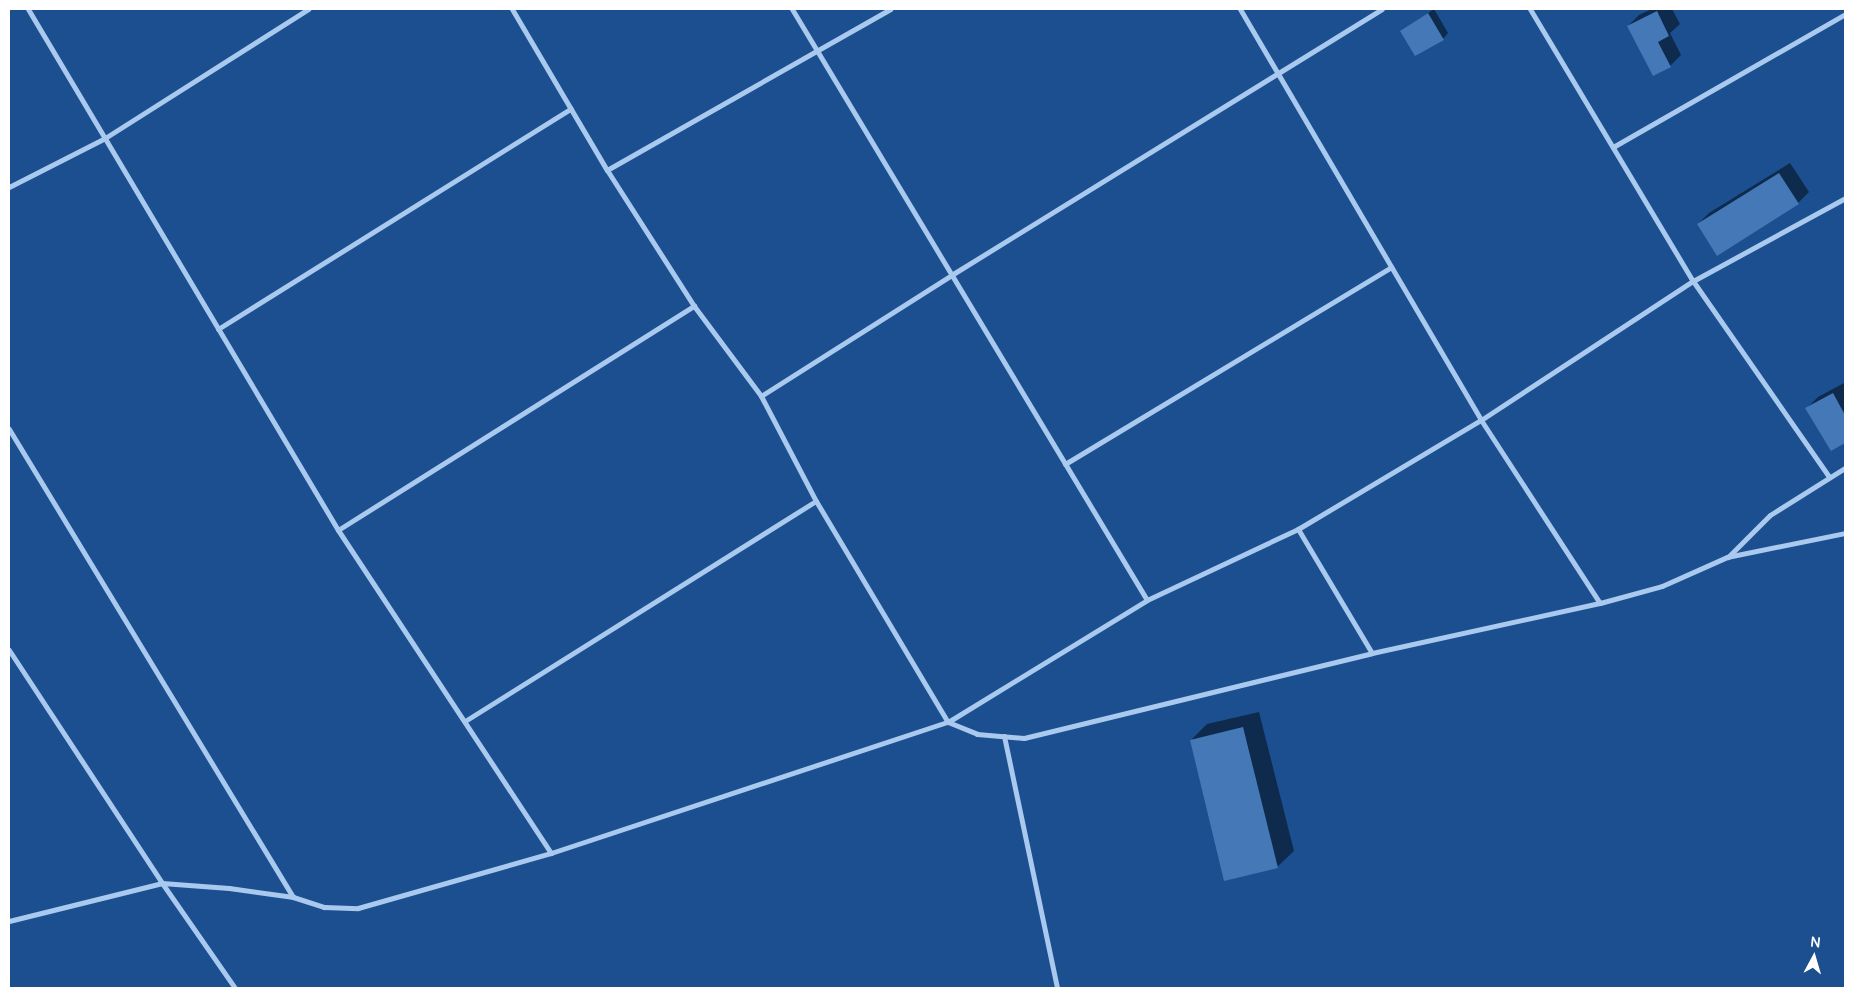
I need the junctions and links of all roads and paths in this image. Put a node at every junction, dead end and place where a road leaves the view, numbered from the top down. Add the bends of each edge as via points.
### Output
1 (28, 9) edge
2 (308, 9) edge
3 (512, 9) edge
4 (792, 9) edge
5 (890, 9) edge
6 (1240, 9) edge
7 (1382, 9) edge
8 (1530, 9) edge
9 (1845, 14) edge
10 (817, 50) junction
11 (1277, 72) junction
12 (571, 108) junction
13 (105, 138) junction
14 (1613, 147) junction
15 (607, 170) junction
16 (9, 187) edge
17 (1845, 198) edge
18 (1390, 267) junction
19 (953, 274) junction
20 (1693, 281) junction
21 (694, 306) junction
22 (218, 328) junction
23 (762, 396) junction
24 (1481, 420) junction
25 (9, 429) edge
26 (1065, 464) junction
27 (1845, 468) edge
28 (1829, 477) junction
29 (816, 502) junction
30 (1298, 529) junction
31 (338, 530) junction
32 (1845, 533) edge
33 (1727, 557) junction
34 (1147, 600) junction
35 (1600, 603) junction
36 (9, 650) edge
37 (1372, 652) junction
38 (465, 721) junction
39 (948, 722) junction
40 (1004, 736) junction
41 (552, 853) junction
42 (162, 882) junction
43 (294, 897) junction
44 (9, 920) edge
45 (235, 988) edge
46 (1057, 988) edge

1 - 13 street
2 - 13 street
3 - 12 street
4 - 10 street
5 - 10 street
6 - 11 street
7 - 11 street
8 - 14 street
9 - 14 street
10 - 15 street
10 - 19 street
11 - 18 street
11 - 19 street
12 - 15 street
12 - 22 street
13 - 16 street
13 - 22 street
14 - 20 street
15 - 21 street
17 - 20 street
18 - 24 street
18 - 26 street
19 - 23 street
19 - 26 street
20 - 24 street
20 - 28 street
21 - 23 street
21 - 31 street
22 - 31 street
23 - 29 street
24 - 30 street
24 - 35 street
25 - 43 street
26 - 34 street
27 - 28 street
28 - 33 street via 1770,515
29 - 38 street
29 - 39 street
30 - 34 street
30 - 37 street
31 - 38 street
32 - 33 street
33 - 35 street via 1662,586
34 - 39 street
35 - 37 street
36 - 42 street
37 - 40 street via 1024,738
38 - 41 street
39 - 40 street via 977,734
39 - 41 street
40 - 46 street
41 - 43 street via 358,908 324,907
42 - 43 street
42 - 44 street
42 - 45 street

